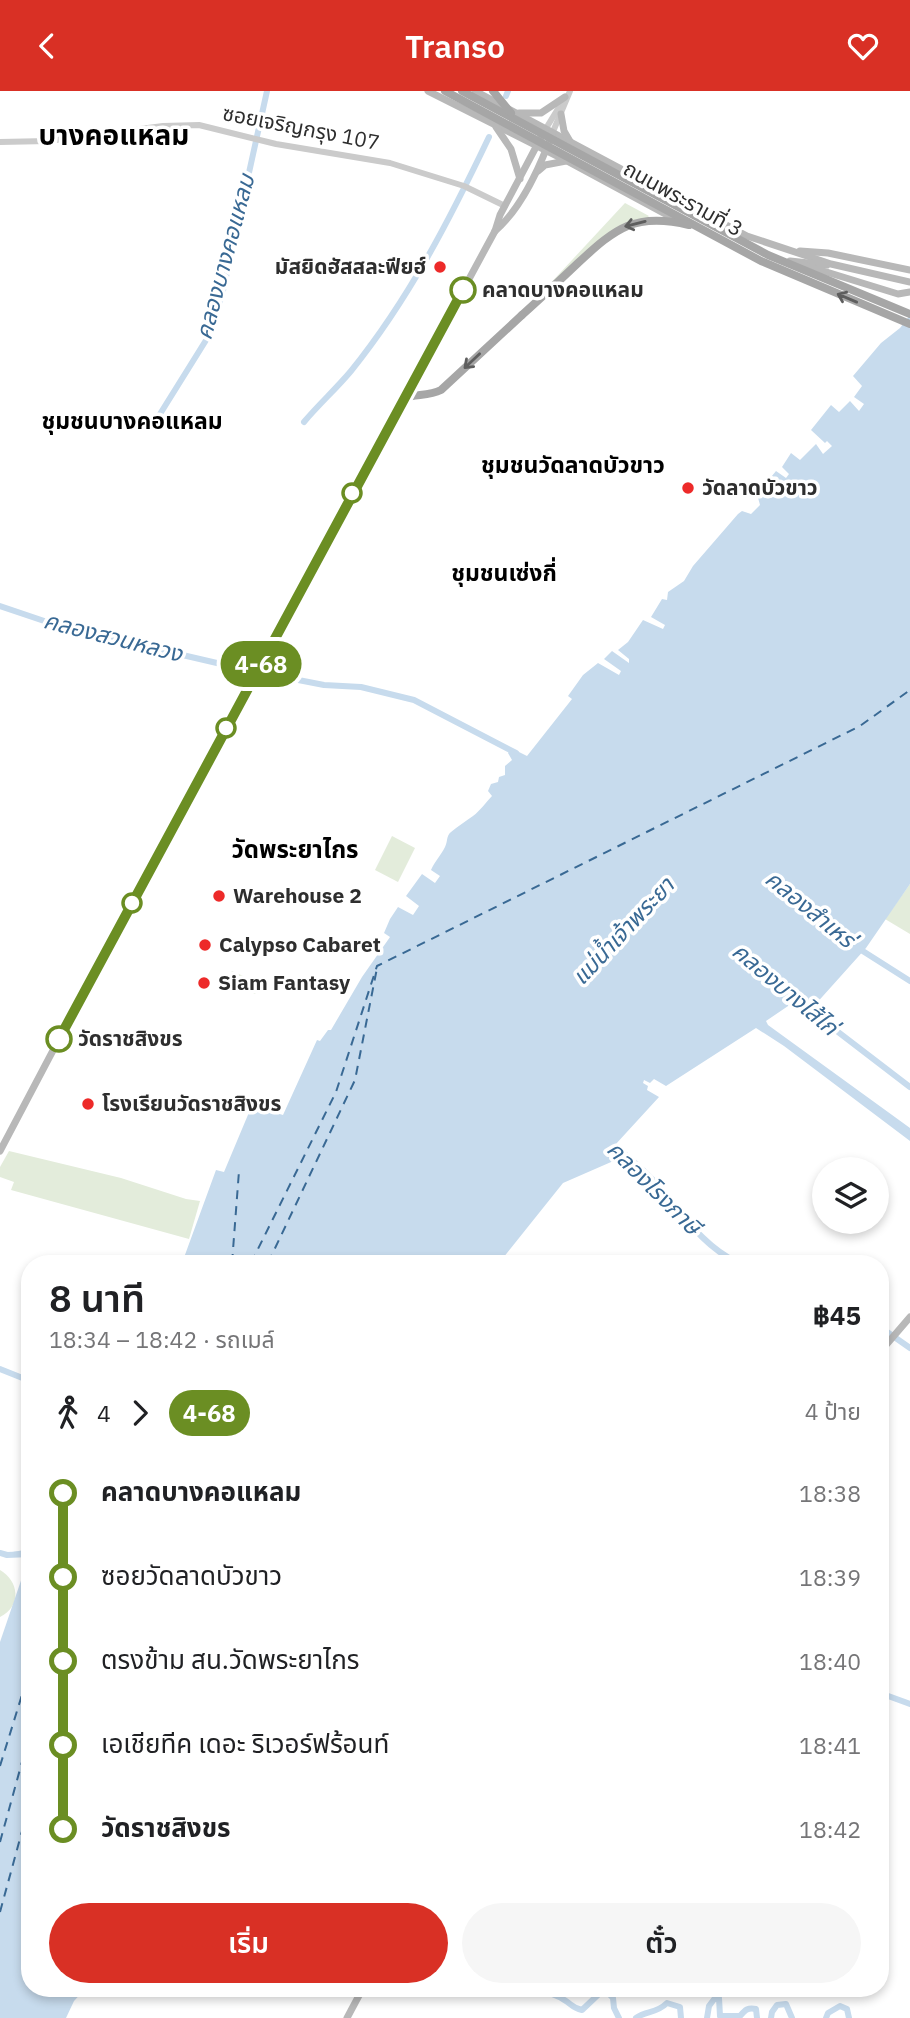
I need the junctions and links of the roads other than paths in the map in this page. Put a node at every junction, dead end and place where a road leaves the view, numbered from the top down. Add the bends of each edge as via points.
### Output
1 (428, 91) edge
2 (445, 91) edge
3 (462, 91) edge
4 (493, 91) edge
5 (478, 93) edge
6 (568, 93) edge
7 (469, 112) junction
8 (515, 112) junction
9 (561, 114) junction
10 (524, 124) junction
11 (495, 125) junction
12 (549, 132) junction
13 (0, 142) edge
14 (571, 143) junction
15 (538, 147) junction
16 (546, 151) junction
17 (567, 161) junction
18 (535, 173) junction
19 (521, 179) junction
20 (505, 207) junction
21 (702, 229) junction
22 (495, 231) junction
23 (793, 251) junction
24 (796, 263) junction
25 (831, 264) junction
26 (910, 270) edge
27 (909, 282) edge
28 (910, 292) edge
29 (910, 314) edge
30 (910, 324) edge
31 (404, 398) junction
32 (0, 1151) edge
33 (910, 1317) edge
34 (889, 1342) edge
35 (358, 1997) edge
36 (347, 2018) edge

1 - 7 main road
2 - 21 main road, ถนนพระรามที่ 3, bridge
3 - 10 main road, ถนนพระรามที่ 3, bridge
4 - 10 main road, bridge
5 - 7 main road via 487,101 487,109
5 - 8 main road
6 - 8 main road via 540,113
6 - 9 street
6 - 12 street
7 - 11 main road
8 - 12 main road
9 - 12 street
9 - 14 main road
10 - 29 main road, ถนนพระรามที่ 3, bridge via 768,255
11 - 15 main road
11 - 19 main road via 511,149
12 - 14 main road
12 - 15 main road
12 - 16 main road
13 - 20 street, ซอยเจริญกรุง 107 via 193,125 390,163 466,187
14 - 23 main road via 747,236
15 - 16 main road
15 - 19 main road
16 - 17 main road
16 - 18 main road
17 - 18 main road via 545,165
17 - 24 main road via 703,234
18 - 22 main road
19 - 20 main road
20 - 22 main road
30 -> 21 main road, ถนนพระรามที่ 3, bridge via 761,261
21 -> 31 main road, bridge via 665,221 622,227 441,390
22 - 31 main road
23 - 25 main road
23 - 26 main road via 828,253
24 - 25 main road
24 - 28 main road via 898,294
25 - 27 main road
31 - 32 main road
33 - 34 main road
35 - 36 main road

